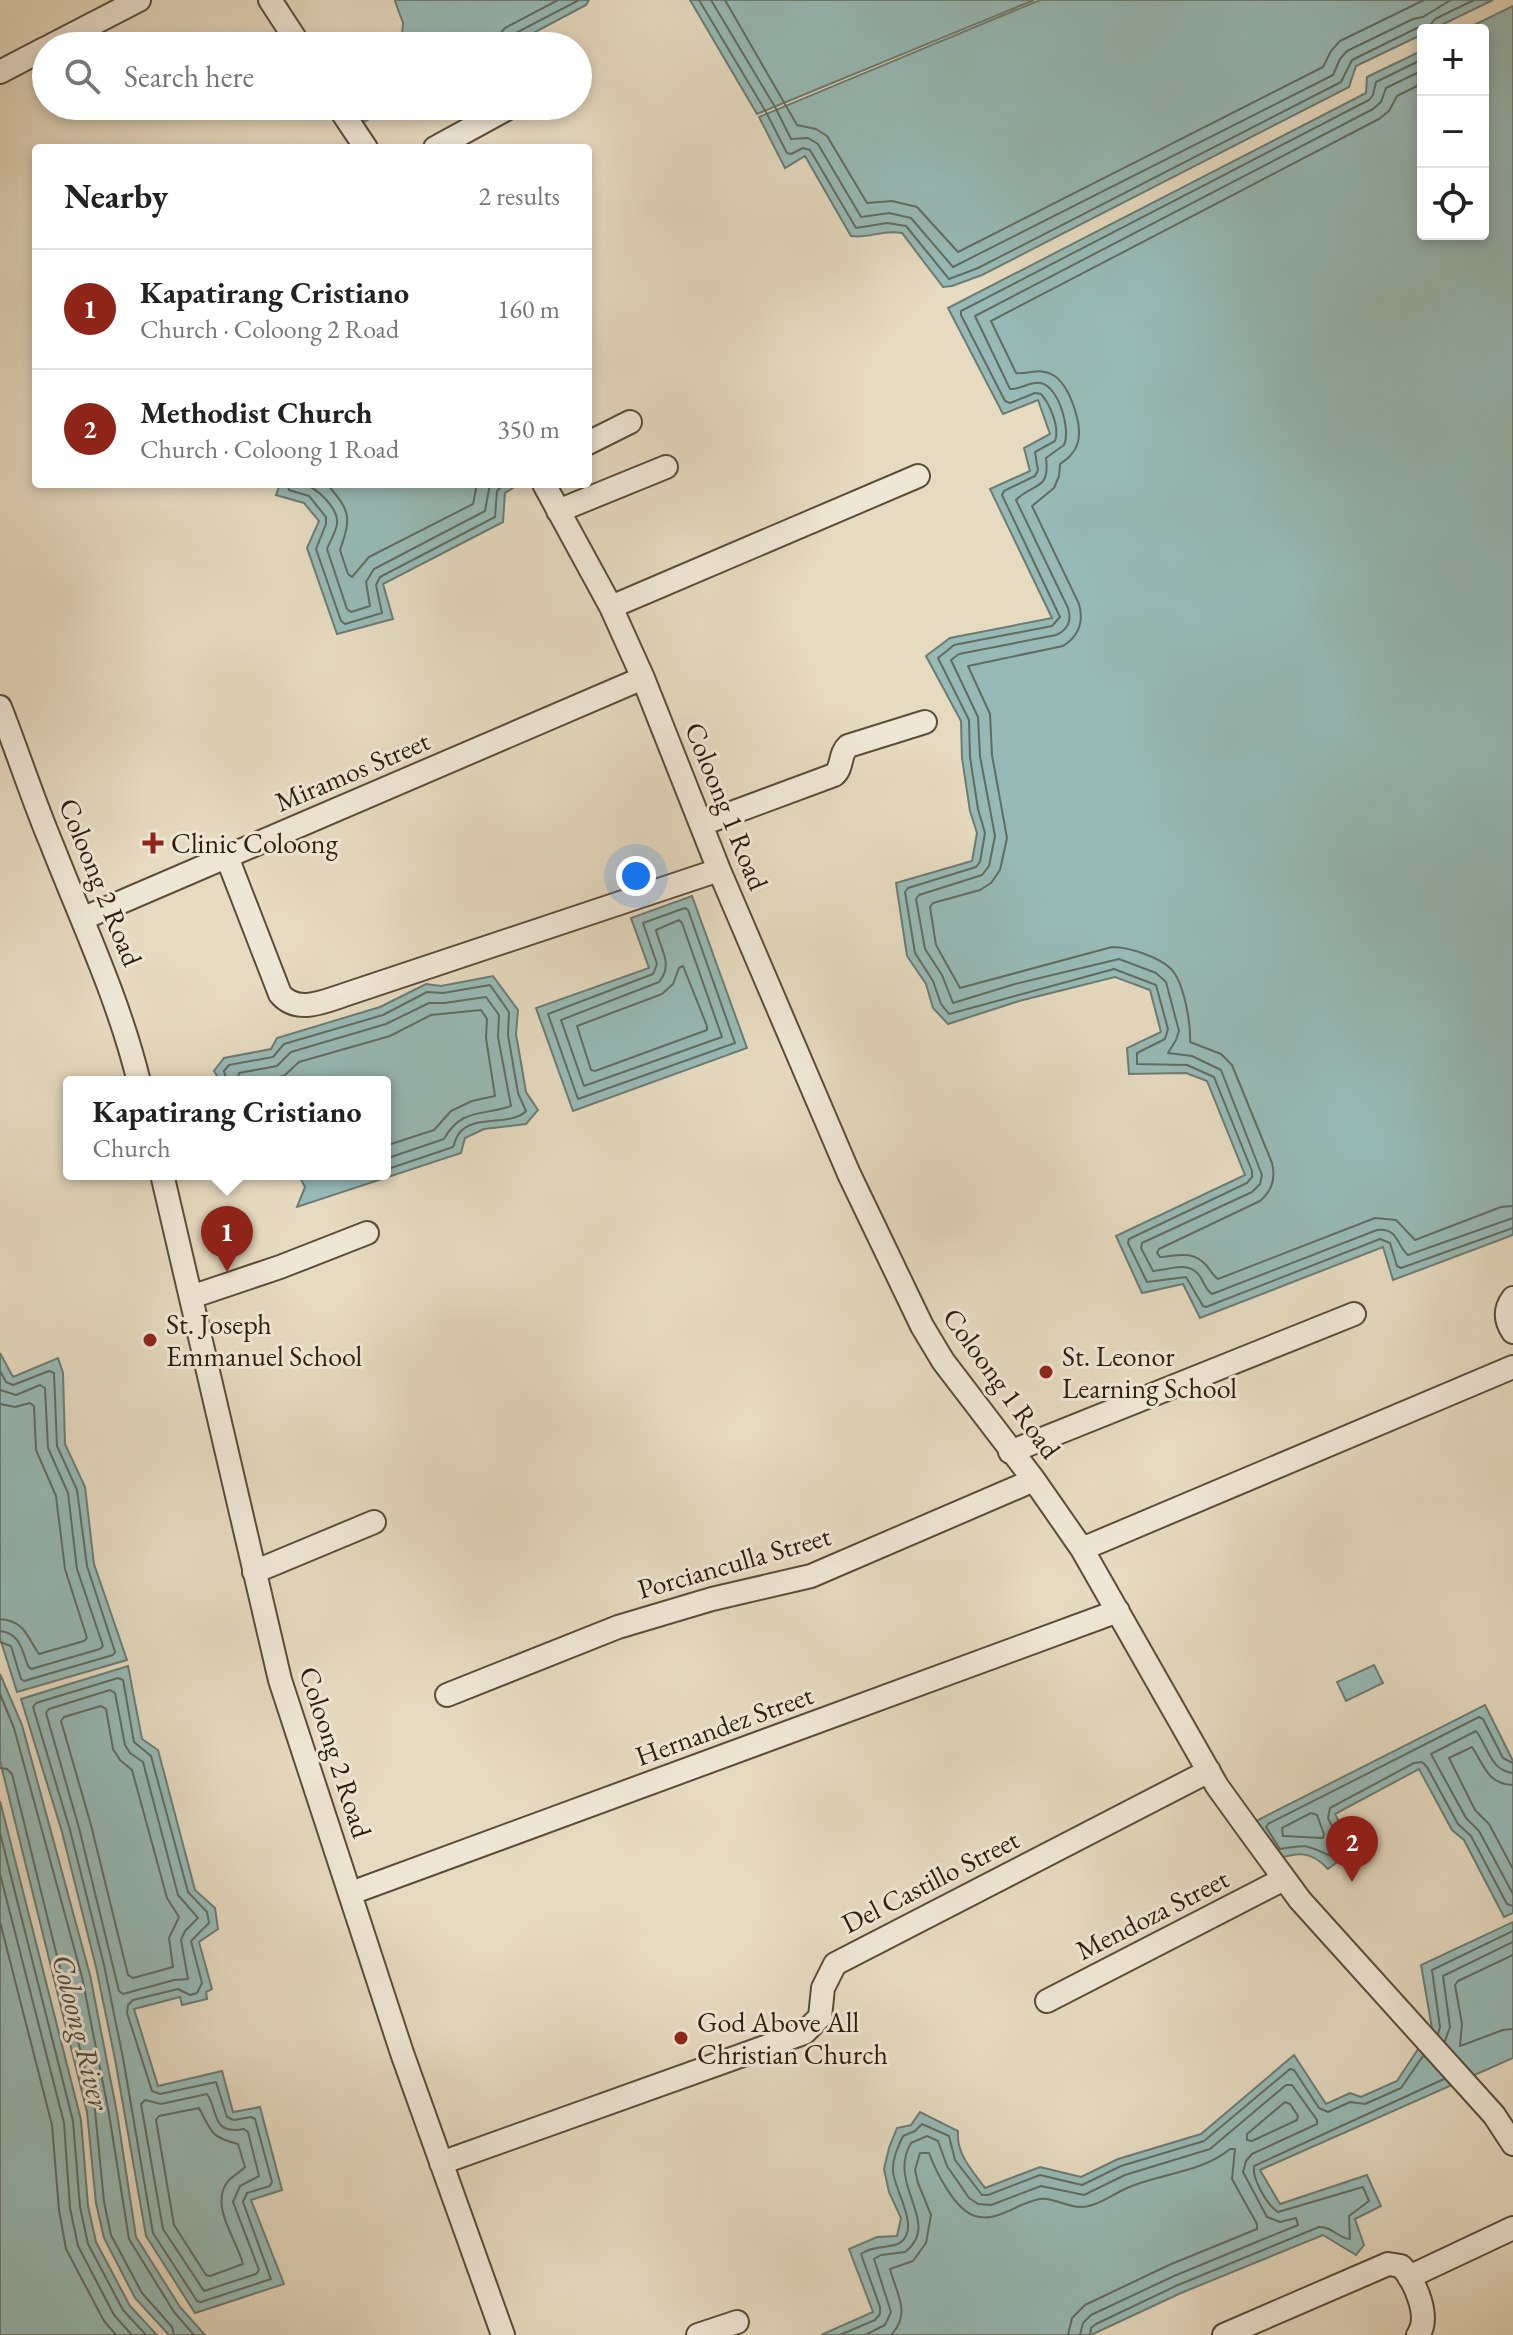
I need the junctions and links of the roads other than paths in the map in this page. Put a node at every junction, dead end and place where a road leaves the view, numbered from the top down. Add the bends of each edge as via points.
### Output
1 (139, 0) edge
2 (270, 0) edge
3 (77, 32) edge
4 (291, 32) edge
5 (32, 55) edge
6 (0, 72) edge
7 (347, 120) edge
8 (486, 120) edge
9 (363, 144) edge
10 (442, 144) edge
11 (630, 422) dead end
12 (592, 441) edge
13 (666, 467) dead end
14 (918, 476) dead end
15 (546, 488) edge
16 (558, 511) junction
17 (611, 607) junction
18 (643, 678) junction
19 (0, 707) edge
20 (925, 722) dead end
21 (702, 824) junction
22 (227, 857) junction
23 (719, 870) junction
24 (84, 918) junction
25 (138, 1076) edge
26 (163, 1180) edge
27 (367, 1233) dead end
28 (191, 1297) junction
29 (1513, 1298) edge
30 (1354, 1314) dead end
31 (1513, 1332) edge
32 (1513, 1367) edge
33 (1010, 1452) junction
34 (1034, 1480) junction
35 (374, 1522) dead end
36 (1082, 1549) junction
37 (254, 1572) junction
38 (1118, 1611) junction
39 (447, 1695) dead end
40 (1209, 1771) junction
41 (1284, 1879) junction
42 (351, 1893) junction
43 (1047, 2001) dead end
44 (1513, 2144) edge
45 (441, 2163) junction
46 (1513, 2228) edge
47 (1409, 2277) junction
48 (737, 2322) dead end
49 (1254, 2329) edge
50 (503, 2335) edge
51 (698, 2335) edge
52 (1224, 2335) edge
53 (1418, 2335) edge

1 - 3 street
2 - 4 street
5 - 6 street
7 - 9 street
8 - 10 street
11 - 12 street
13 - 16 street
14 - 17 street
15 - 16 street, Coloong 1 Road
16 - 17 street, Coloong 1 Road
17 - 18 street, Coloong 1 Road
18 - 21 street, Coloong 1 Road
18 - 22 street, Miramos Street
19 - 24 street, Coloong 2 Road
20 - 21 street via 848,746 834,775
21 - 23 street, Coloong 1 Road
22 - 23 street via 280,994 296,1005 344,995
22 - 24 street, Miramos Street
23 - 33 street, Coloong 1 Road via 849,1174 922,1326
24 - 25 street, Coloong 2 Road
26 - 28 street, Coloong 2 Road
27 - 28 street
28 - 37 street, Coloong 2 Road
29 - 31 street via 1506,1317
30 - 33 street
32 - 36 street
33 - 34 street, Coloong 1 Road
34 - 36 street, Coloong 1 Road
34 - 39 street, Porcianculla Street via 811,1576 618,1627
35 - 37 street
36 - 38 street, Coloong 1 Road
37 - 42 street, Coloong 2 Road via 280,1680
38 - 40 street, Coloong 1 Road
38 - 42 street, Hernandez Street
40 - 41 street, Coloong 1 Road
40 - 45 street, Del Castillo Street via 835,1964 823,1988 820,2017 804,2033
41 - 43 street, Mendoza Street
41 - 44 street, Coloong 1 Road via 1494,2115
42 - 45 street, Coloong 2 Road
45 - 50 street, Coloong 2 Road
46 - 47 street
47 - 49 street via 1401,2266 1388,2264
47 - 53 street via 1423,2314
48 - 51 street
49 - 52 street

